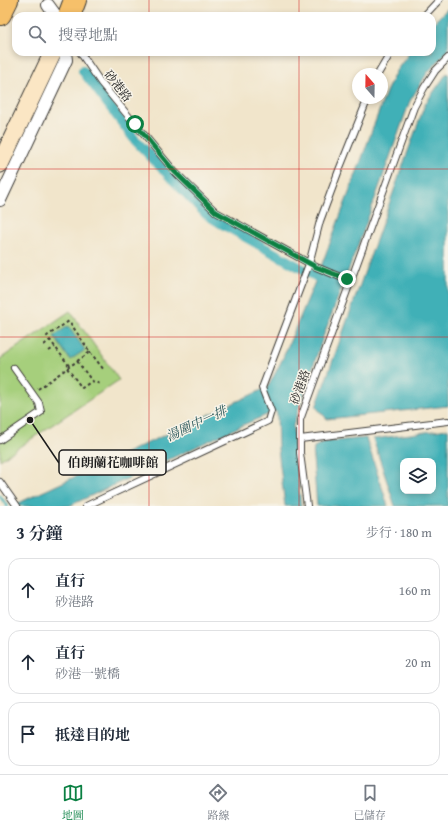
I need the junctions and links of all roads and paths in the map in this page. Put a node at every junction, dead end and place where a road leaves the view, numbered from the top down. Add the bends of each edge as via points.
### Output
1 (2, 0) edge
2 (7, 0) edge
3 (75, 0) edge
4 (86, 0) edge
5 (439, 0) edge
6 (48, 5) dead end
7 (0, 6) edge
8 (53, 12) edge
9 (70, 12) edge
10 (82, 12) edge
11 (428, 12) edge
12 (0, 14) edge
13 (52, 56) edge
14 (66, 56) edge
15 (83, 56) edge
16 (389, 56) edge
17 (448, 58) edge
18 (382, 68) edge
19 (366, 104) edge
20 (0, 164) edge
21 (0, 200) edge
22 (309, 264) junction
23 (349, 280) junction
24 (50, 340) junction
25 (44, 345) dead end
26 (55, 347) junction
27 (49, 351) dead end
28 (90, 352) junction
29 (77, 361) junction
30 (68, 367) junction
31 (14, 368) dead end
32 (104, 370) dead end
33 (92, 381) junction
34 (100, 384) dead end
35 (32, 393) junction
36 (448, 421) edge
37 (300, 439) junction
38 (0, 440) edge
39 (0, 482) edge
40 (15, 503) edge
41 (86, 506) edge
42 (306, 506) edge

1 - 7 highway
2 - 12 highway
3 - 9 highway
4 - 10 street
5 - 11 lane
6 - 8 street
13 - 20 main road
14 - 21 street via 66,60
15 - 22 lane, 砂港路 via 101,84 174,171 216,212
16 - 18 lane
17 - 23 lane, 砂港路 via 435,71 414,107
19 - 22 lane via 320,221
22 - 23 lane, 砂港路
22 - 41 lane via 262,388 271,411 268,421
23 - 37 lane, 砂港路 via 300,420
24 - 25 path
24 - 26 path
24 - 28 path via 47,336 69,321
26 - 27 path
26 - 30 path
28 - 29 path
28 - 32 path
29 - 30 path
29 - 33 path
30 - 33 path via 82,388
30 - 35 path
31 - 35 lane
33 - 34 path
35 - 38 lane via 39,403 41,412
36 - 37 lane
37 - 42 lane, 砂港路
39 - 40 lane

